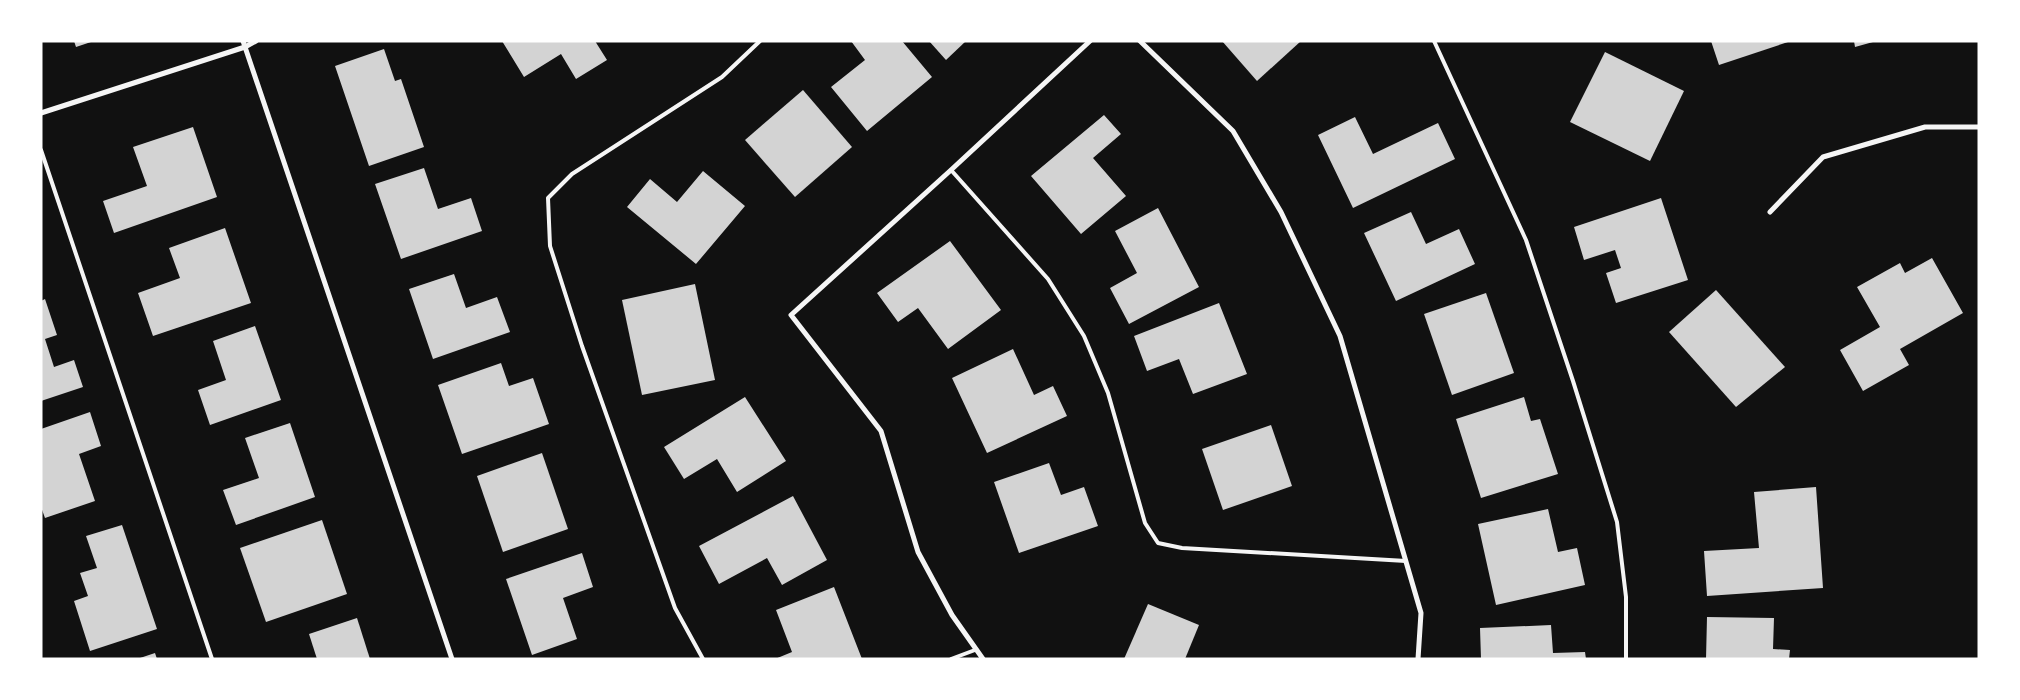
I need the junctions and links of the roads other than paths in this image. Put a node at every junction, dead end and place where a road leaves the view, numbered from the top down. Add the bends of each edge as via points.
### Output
1 (256, 41) edge
2 (760, 41) edge
3 (1090, 41) edge
4 (1140, 41) edge
5 (1434, 41) edge
6 (244, 44) edge
7 (41, 113) edge
8 (1979, 127) edge
9 (41, 150) edge
10 (952, 170) junction
11 (1770, 212) dead end
12 (1406, 561) junction
13 (975, 650) junction
14 (212, 659) edge
15 (452, 659) edge
16 (703, 659) edge
17 (951, 659) edge
18 (983, 659) edge
19 (1418, 659) edge
20 (1626, 659) edge

1 - 6 street
2 - 16 lane via 722,77 572,174 548,198 550,246 582,346 674,608
3 - 10 street
4 - 12 street via 1232,131 1282,212 1340,336
5 - 20 lane via 1526,240 1573,380 1617,522 1626,596
6 - 7 street
6 - 15 street
8 - 11 street via 1925,127 1823,157
9 - 14 lane
10 - 12 lane via 1048,279 1084,336 1108,393 1146,524 1158,543 1182,548
10 - 13 street via 792,315 881,431 918,552
12 - 19 street via 1421,613
13 - 17 lane
13 - 18 street

